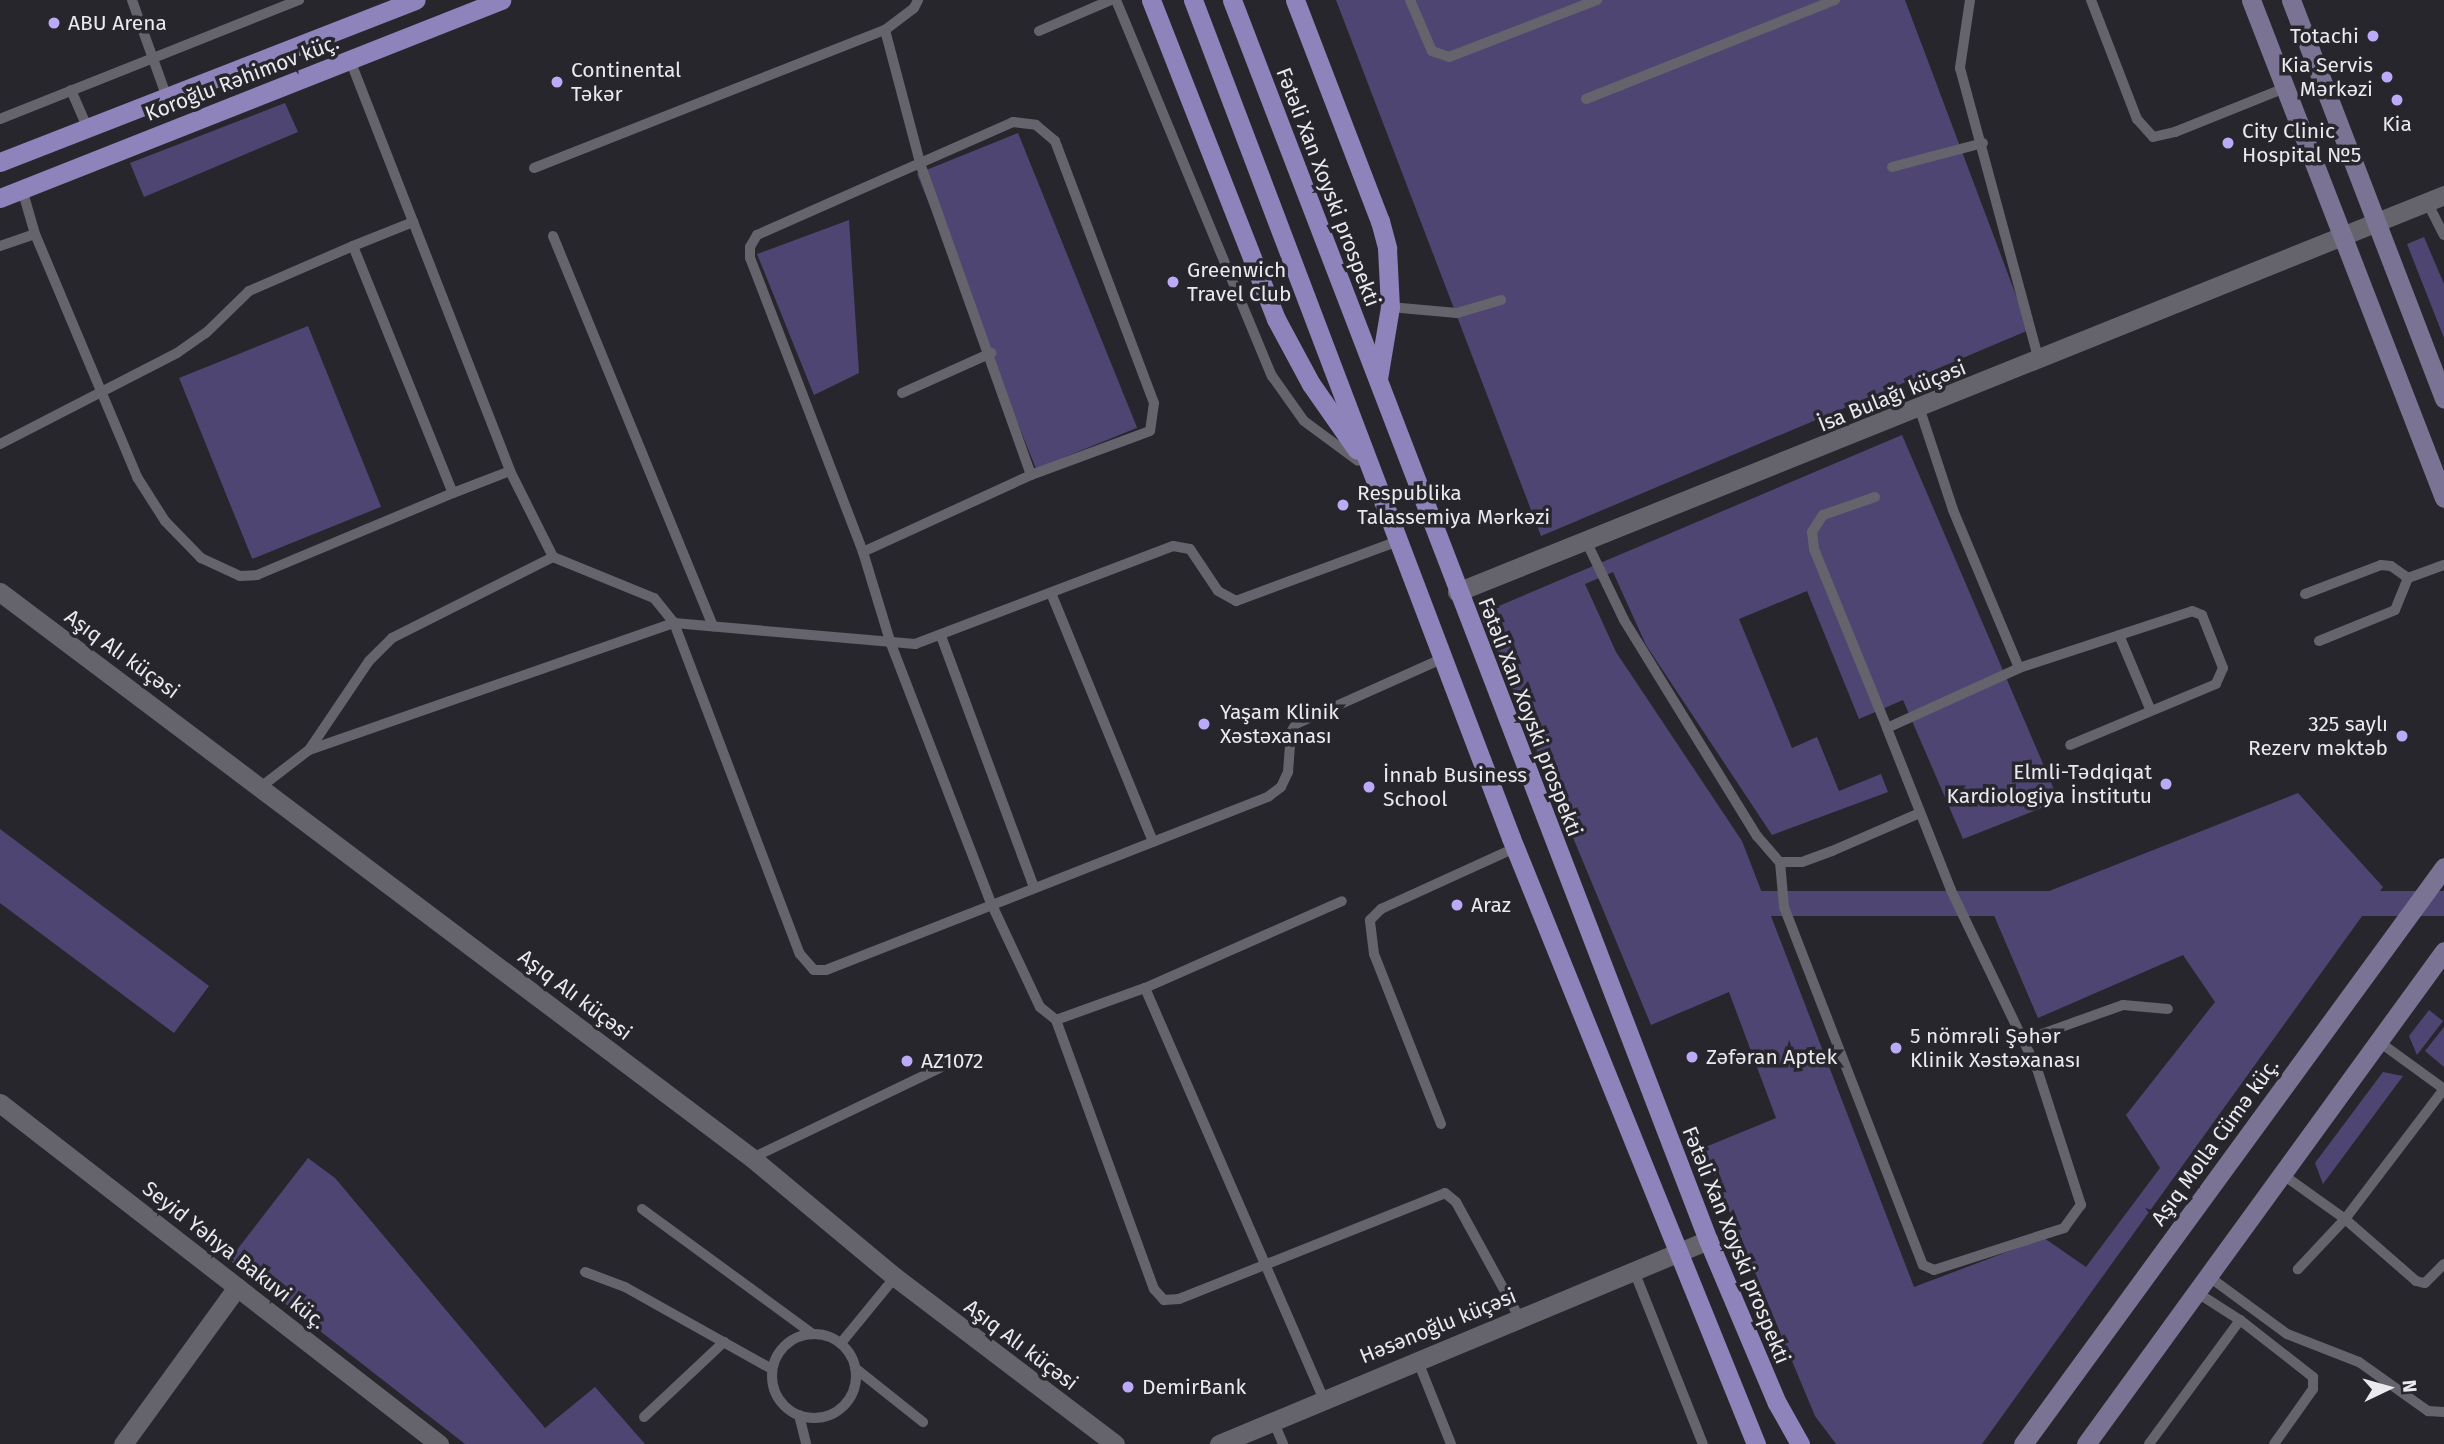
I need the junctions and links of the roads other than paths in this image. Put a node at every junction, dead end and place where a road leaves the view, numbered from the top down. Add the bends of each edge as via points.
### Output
1 (132, 0) edge
2 (299, 0) edge
3 (416, 0) edge
4 (501, 0) edge
5 (918, 0) edge
6 (1114, 0) edge
7 (1151, 0) edge
8 (1193, 0) edge
9 (1232, 0) edge
10 (1295, 0) edge
11 (1410, 0) edge
12 (1597, 0) edge
13 (1835, 0) edge
14 (1970, 0) edge
15 (2091, 0) edge
16 (2251, 0) edge
17 (2291, 0) edge
18 (885, 30) junction
19 (1039, 31) dead end
20 (153, 56) junction
21 (350, 60) junction
22 (2285, 88) junction
23 (71, 90) junction
24 (167, 98) junction
25 (1586, 99) dead end
26 (0, 118) edge
27 (88, 128) junction
28 (1983, 142) junction
29 (0, 162) edge
30 (920, 166) junction
31 (1892, 167) dead end
32 (534, 168) dead end
33 (22, 189) junction
34 (0, 198) edge
35 (2436, 199) edge
36 (413, 222) junction
37 (2376, 223) junction
38 (35, 234) junction
39 (2444, 235) edge
40 (553, 236) dead end
41 (2343, 237) junction
42 (0, 246) edge
43 (353, 246) junction
44 (1501, 300) dead end
45 (1390, 307) junction
46 (991, 353) junction
47 (2039, 361) junction
48 (1378, 380) junction
49 (902, 393) dead end
50 (102, 395) junction
51 (2444, 399) edge
52 (1920, 410) junction
53 (0, 444) edge
54 (510, 471) junction
55 (1372, 471) junction
56 (1031, 475) junction
57 (453, 493) junction
58 (1875, 497) dead end
59 (2444, 498) edge
60 (1398, 541) junction
61 (1587, 543) junction
62 (863, 552) junction
63 (553, 557) junction
64 (2444, 565) edge
65 (2408, 578) junction
66 (1457, 592) junction
67 (1051, 593) junction
68 (2305, 594) dead end
69 (1, 596) edge
70 (674, 623) junction
71 (713, 627) junction
72 (2119, 635) junction
73 (941, 636) junction
74 (2319, 641) dead end
75 (891, 644) junction
76 (1441, 659) junction
77 (2020, 668) junction
78 (2151, 711) junction
79 (1887, 728) junction
80 (2070, 745) dead end
81 (309, 750) junction
82 (262, 786) junction
83 (1920, 813) junction
84 (1153, 842) junction
85 (1515, 848) junction
86 (1780, 862) junction
87 (2444, 867) edge
88 (1034, 887) junction
89 (1342, 901) dead end
90 (991, 903) junction
91 (2444, 951) edge
92 (1145, 988) junction
93 (2168, 1009) dead end
94 (1056, 1020) junction
95 (2025, 1040) junction
96 (2378, 1041) junction
97 (953, 1062) dead end
98 (2444, 1089) edge
99 (0, 1103) edge
100 (1441, 1124) dead end
101 (752, 1158) junction
102 (2282, 1174) junction
103 (642, 1209) dead end
104 (2345, 1219) junction
105 (1708, 1240) junction
106 (1676, 1253) junction
107 (1267, 1261) junction
108 (2444, 1264) edge
109 (2298, 1269) dead end
110 (1634, 1271) junction
111 (585, 1272) dead end
112 (895, 1277) junction
113 (2202, 1284) junction
114 (237, 1287) junction
115 (1519, 1317) junction
116 (2240, 1320) junction
117 (813, 1334) junction
118 (724, 1342) junction
119 (841, 1343) junction
120 (1417, 1359) junction
121 (855, 1368) junction
122 (772, 1369) junction
123 (1323, 1398) junction
124 (2444, 1412) edge
125 (799, 1415) junction
126 (644, 1417) dead end
127 (1272, 1418) junction
128 (923, 1422) dead end
129 (122, 1444) edge
130 (439, 1444) edge
131 (806, 1444) edge
132 (1115, 1444) edge
133 (1219, 1444) edge
134 (1283, 1444) edge
135 (1451, 1444) edge
136 (1703, 1444) edge
137 (1756, 1444) edge
138 (1800, 1444) edge
139 (2023, 1444) edge
140 (2086, 1444) edge
141 (2149, 1444) edge
142 (2274, 1444) edge

1 - 20 lane
2 - 20 lane
3 - 24 main road, Koroğlu Rəhimov küç.
4 - 21 main road, Koroğlu Rəhimov küç.
5 - 18 lane
6 - 19 lane
6 - 55 lane via 1272,376 1304,421
7 - 55 main road via 1276,318 1311,384
8 - 55 main road
9 - 48 main road, Fətəli Xan Xoyski prospekti
10 - 45 main road via 1380,221 1390,272
11 - 12 lane via 1432,51 1449,57
13 - 25 lane
14 - 28 lane via 1960,68
15 - 22 lane via 2137,119 2153,137
16 - 22 main road
17 - 37 main road
18 - 30 lane
18 - 32 lane
20 - 23 lane
20 - 24 lane
21 - 33 main road, Koroğlu Rəhimov küç.
21 - 36 lane
22 - 41 main road
23 - 26 lane
23 - 27 lane
24 - 27 main road, Koroğlu Rəhimov küç.
27 - 29 main road, Koroğlu Rəhimov küç.
28 - 31 lane
28 - 47 lane
30 - 46 lane
30 - 56 lane via 1013,122 1047,130 1154,403 1150,431
30 - 62 lane via 757,235 750,247 750,258
33 - 34 main road, Koroğlu Rəhimov küç.
33 - 38 lane
35 - 37 street
35 - 39 lane
36 - 43 lane
36 - 54 lane
37 - 41 street, İsa Bulağı küçəsi
37 - 51 main road
38 - 42 lane
38 - 50 lane
40 - 71 lane
41 - 47 street, İsa Bulağı küçəsi
41 - 59 main road
43 - 50 lane via 249,291 206,333
43 - 57 lane
44 - 45 lane via 1457,313
45 - 48 main road
46 - 49 lane
46 - 56 lane
47 - 52 street, İsa Bulağı küçəsi
48 - 66 main road, Fətəli Xan Xoyski prospekti
50 - 53 lane
50 - 57 lane via 137,477 165,521 201,558 240,576 290,562
52 - 61 street, İsa Bulağı küçəsi
52 - 77 lane via 1953,510
54 - 57 lane
54 - 63 lane
55 - 60 main road
56 - 62 lane
58 - 79 lane via 1823,515 1812,532 1814,549
60 - 67 lane via 1236,601 1218,591 1183,546
60 - 76 main road
61 - 66 street, İsa Bulağı küçəsi
61 - 86 lane via 1624,620 1757,836
62 - 75 lane
63 - 70 lane via 654,598
63 - 81 lane via 392,638 369,662
64 - 65 lane
65 - 68 lane via 2381,565
65 - 74 lane via 2395,610
66 - 105 main road, Fətəli Xan Xoyski prospekti
67 - 73 lane
67 - 84 lane
69 - 82 street, Aşıq Alı küçəsi
70 - 71 lane
70 - 81 lane
70 - 90 lane via 800,954 814,970 826,970
71 - 75 lane
72 - 77 lane
72 - 78 lane
72 - 78 lane via 2192,611 2211,628 2223,676 2216,684
73 - 75 lane via 915,645
73 - 88 lane
75 - 90 lane
76 - 84 lane via 1296,724 1291,732 1288,772 1281,787 1269,796
76 - 85 main road
77 - 79 lane
78 - 80 lane
79 - 83 lane
81 - 82 lane
82 - 101 street, Aşıq Alı küçəsi
83 - 86 lane via 1822,855
83 - 95 lane via 1999,996
84 - 88 lane
85 - 100 lane via 1381,909 1370,920 1374,954
85 - 106 main road
86 - 95 lane via 1784,906 1927,1270 2064,1228 2081,1205
87 - 139 main road, Aşıq Molla Cümə küç.
88 - 90 lane
89 - 92 lane
90 - 94 lane via 1040,1007
91 - 96 main road
92 - 94 lane
92 - 107 lane
93 - 95 lane via 2123,1005
94 - 107 lane via 1154,1289 1164,1300 1179,1299
96 - 98 lane
96 - 102 main road
97 - 101 lane
98 - 104 lane
99 - 114 street, Seyid Yəhya Bakuvi küç.
101 - 112 street, Aşıq Alı küçəsi
102 - 104 lane
102 - 113 main road
103 - 117 lane
104 - 108 lane via 2416,1281 2425,1283
104 - 109 lane
105 - 106 street, Həsənoğlu küçəsi
105 - 138 main road, Fətəli Xan Xoyski prospekti via 1777,1403
106 - 110 street, Həsənoğlu küçəsi
106 - 137 main road
107 - 115 lane via 1445,1194 1456,1202
107 - 123 lane
110 - 115 street, Həsənoğlu küçəsi
110 - 136 lane
111 - 118 lane via 625,1287
112 - 119 lane
112 - 132 street, Aşıq Alı küçəsi
113 - 116 lane
113 - 124 lane via 2287,1334 2358,1362 2428,1411
113 - 140 main road
114 - 129 street
114 - 130 street, Seyid Yəhya Bakuvi küç.
115 - 120 street, Həsənoğlu küçəsi
116 - 141 lane
116 - 142 lane via 2313,1377 2313,1389
117 - 119 lane
117 - 122 lane via 786,1344
118 - 122 lane
118 - 126 lane
119 - 121 lane
120 - 123 street, Həsənoğlu küçəsi
120 - 135 lane
121 - 125 lane via 850,1397 841,1408 814,1418
121 - 128 lane
122 - 125 lane via 777,1397
123 - 127 street, Həsənoğlu küçəsi
125 - 131 lane
127 - 133 street, Həsənoğlu küçəsi
127 - 134 lane

